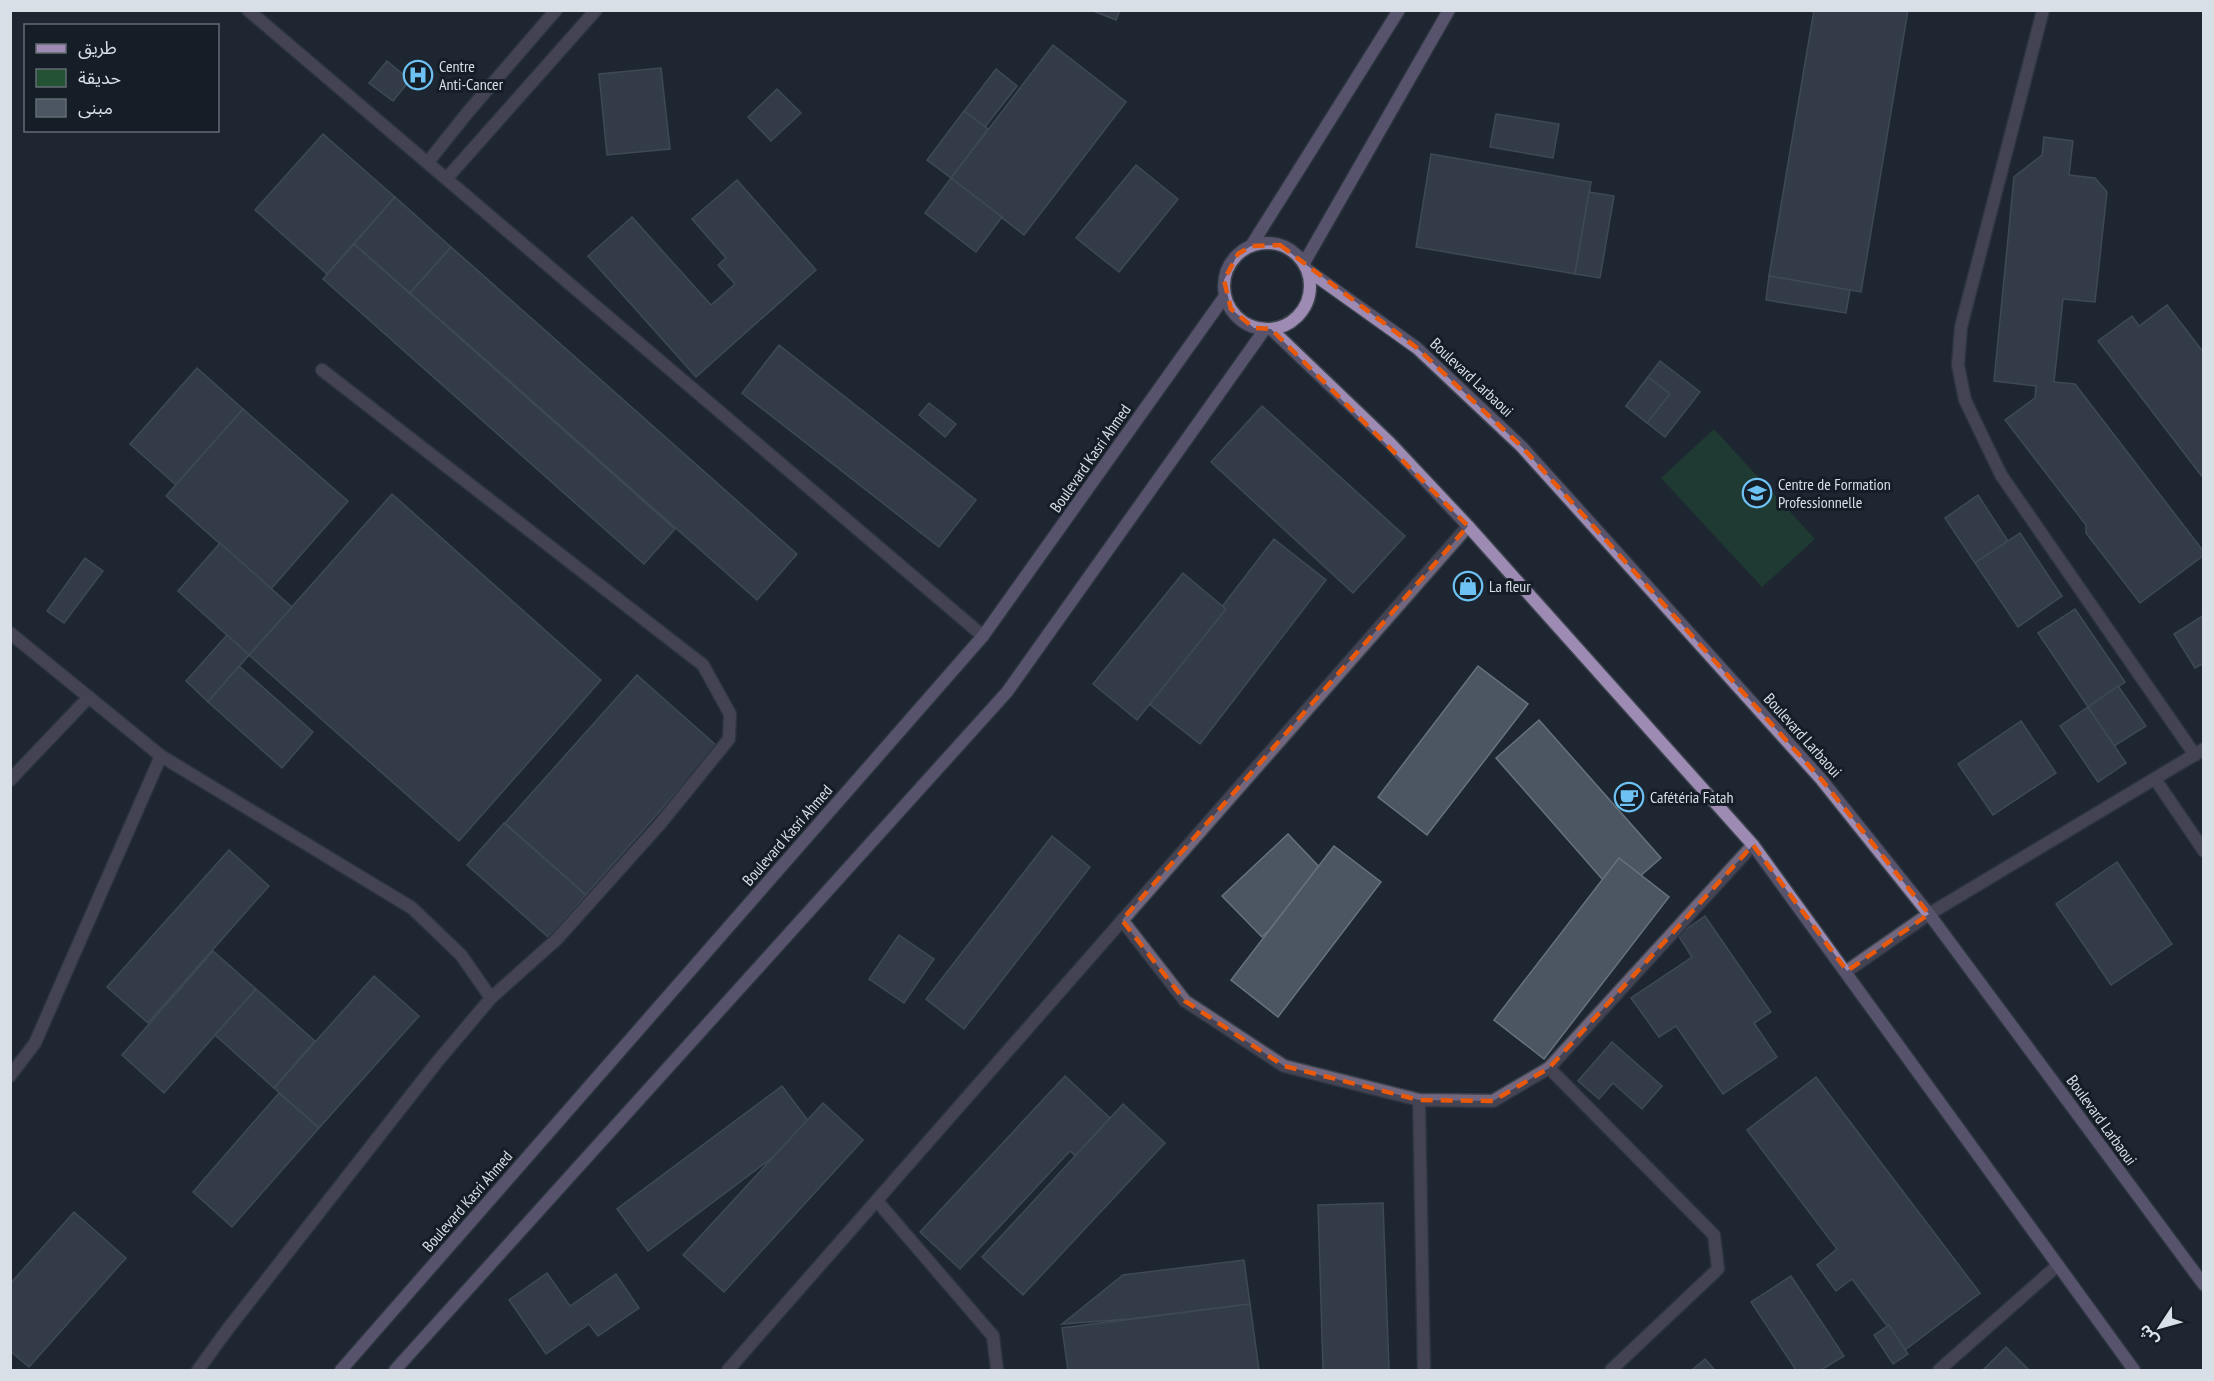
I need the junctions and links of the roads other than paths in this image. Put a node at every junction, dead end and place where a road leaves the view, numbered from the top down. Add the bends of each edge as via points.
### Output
1 (248, 10) edge
2 (556, 10) edge
3 (596, 10) edge
4 (1399, 10) edge
5 (1449, 10) edge
6 (2043, 10) edge
7 (428, 162) junction
8 (447, 178) junction
9 (1251, 246) junction
10 (1306, 267) junction
11 (1225, 296) junction
12 (1268, 329) junction
13 (322, 370) dead end
14 (1468, 525) junction
15 (10, 633) edge
16 (983, 636) junction
17 (89, 697) junction
18 (2199, 752) edge
19 (161, 756) junction
20 (2155, 779) junction
21 (10, 780) edge
22 (1753, 845) junction
23 (2204, 851) edge
24 (1929, 914) junction
25 (1122, 921) junction
26 (1847, 971) junction
27 (491, 998) junction
28 (1549, 1068) junction
29 (10, 1076) edge
30 (1419, 1100) junction
31 (877, 1201) junction
32 (2058, 1264) junction
33 (2204, 1285) edge
34 (198, 1371) edge
35 (341, 1371) edge
36 (395, 1371) edge
37 (728, 1371) edge
38 (997, 1371) edge
39 (1424, 1371) edge
40 (1611, 1371) edge
41 (1939, 1371) edge
42 (2134, 1371) edge

1 - 7 street
2 - 7 street
3 - 8 street
4 - 9 main road
5 - 10 main road
6 - 18 street via 1961,327 1958,365 1965,400 2001,475
7 - 8 street
8 - 16 street
9 - 10 main road via 1280,245 1294,252
9 - 11 main road via 1229,266 1224,280
10 - 12 main road via 1311,292 1306,306 1284,326
10 - 24 main road, Boulevard Larbaoui via 1417,348 1522,447 1821,779
11 - 12 main road via 1241,321 1254,328
11 - 16 main road, Boulevard Kasri Ahmed
12 - 14 main road via 1390,443
12 - 36 main road via 1007,692
13 - 27 street via 703,665 730,714 729,739 660,824 557,939
14 - 22 main road
14 - 25 street
15 - 17 street
16 - 35 main road, Boulevard Kasri Ahmed
17 - 19 street
17 - 21 street
18 - 20 street
19 - 27 street via 412,908 461,955
19 - 29 street via 35,1043
20 - 23 street
20 - 24 street
22 - 26 main road
22 - 28 street
24 - 26 street
24 - 33 main road, Boulevard Larbaoui
25 - 30 street via 1185,1001 1284,1066
25 - 31 street
26 - 32 main road
27 - 34 street via 429,1072
28 - 30 street via 1493,1101
28 - 40 street via 1714,1235 1718,1269
30 - 39 street
31 - 37 street
31 - 38 street via 993,1336
32 - 41 street
32 - 42 main road

